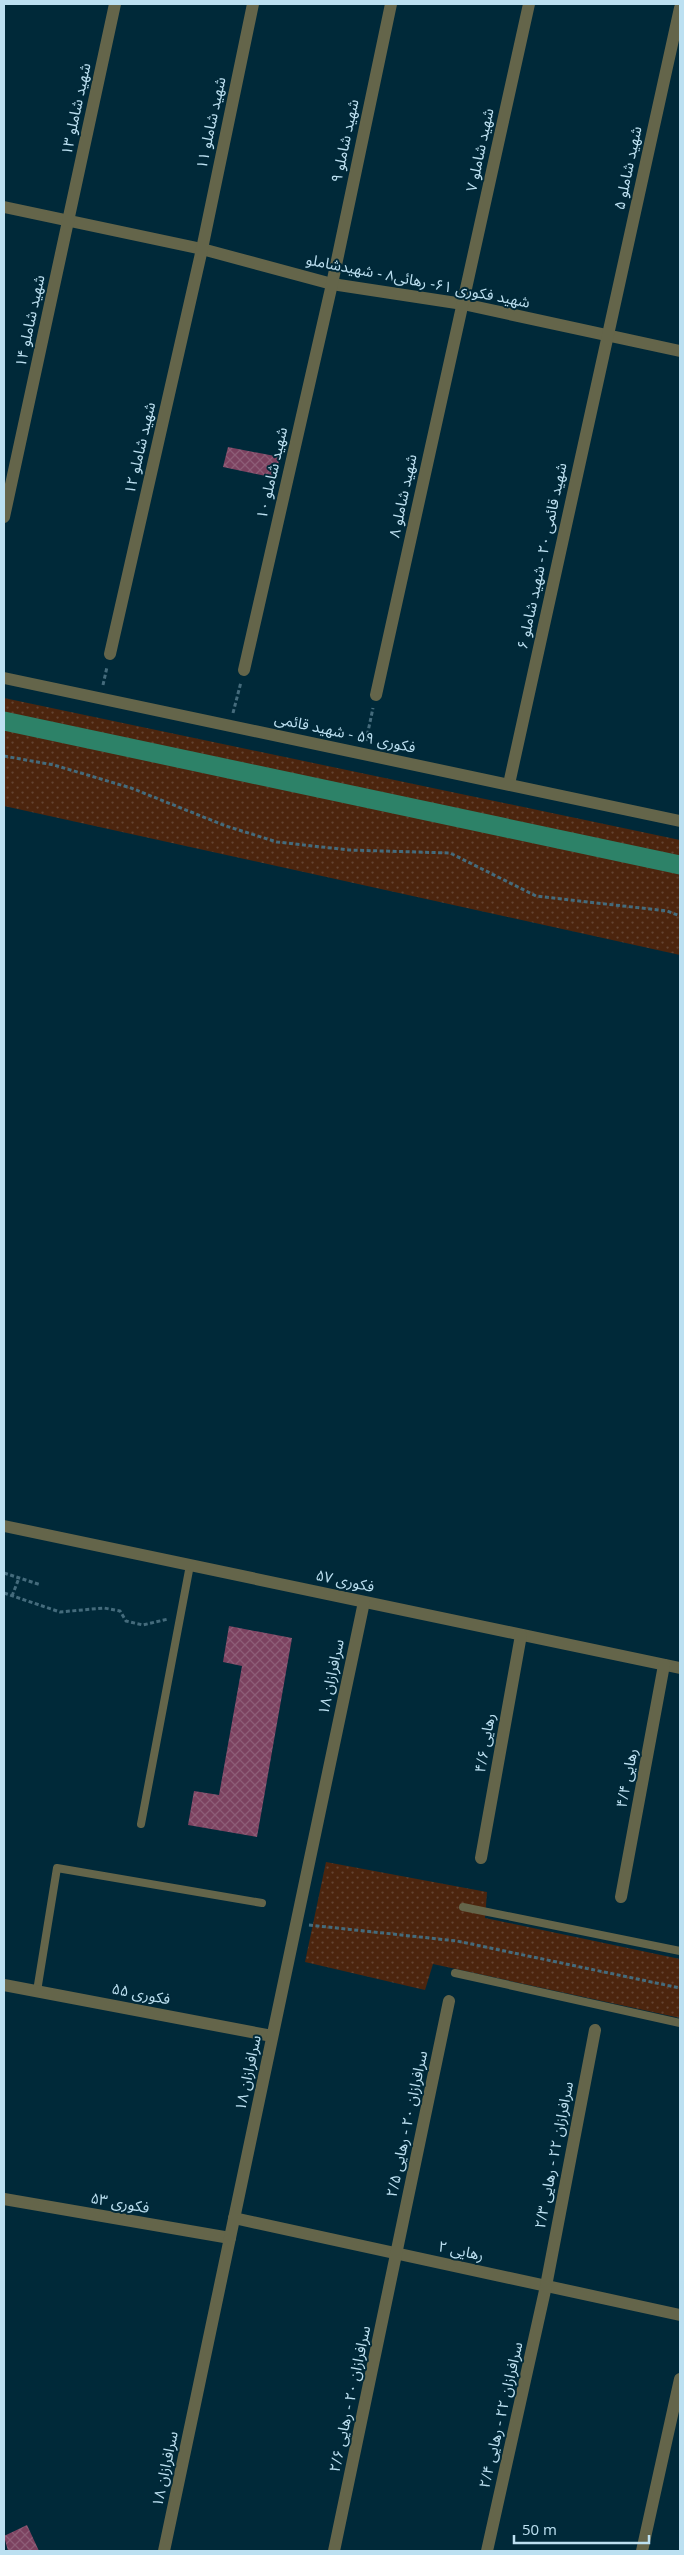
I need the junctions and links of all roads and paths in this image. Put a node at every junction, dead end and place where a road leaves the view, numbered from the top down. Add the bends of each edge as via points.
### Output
1 (115, 4) edge
2 (253, 4) edge
3 (391, 4) edge
4 (529, 4) edge
5 (680, 8) edge
6 (4, 207) edge
7 (69, 220) junction
8 (202, 249) junction
9 (332, 284) junction
10 (462, 304) junction
11 (608, 335) junction
12 (680, 351) edge
13 (4, 517) edge
14 (110, 654) joint
15 (244, 670) joint
16 (4, 678) edge
17 (376, 695) joint
18 (100, 698) junction
19 (230, 726) junction
20 (364, 754) junction
21 (4, 756) edge
22 (508, 784) junction
23 (680, 821) edge
24 (680, 916) edge
25 (4, 1526) edge
26 (190, 1565) junction
27 (4, 1573) edge
28 (19, 1578) junction
29 (41, 1585) dead end
30 (4, 1593) edge
31 (12, 1596) junction
32 (364, 1602) junction
33 (181, 1616) junction
34 (521, 1635) junction
35 (664, 1665) junction
36 (680, 1668) edge
37 (141, 1824) dead end
38 (481, 1858) dead end
39 (621, 1897) dead end
40 (262, 1903) dead end
41 (463, 1907) dead end
42 (296, 1924) junction
43 (680, 1952) edge
44 (455, 1973) dead end
45 (4, 1985) edge
46 (680, 1988) edge
47 (37, 1991) junction
48 (449, 2001) dead end
49 (680, 2023) edge
50 (595, 2030) dead end
51 (272, 2036) junction
52 (4, 2199) edge
53 (234, 2218) junction
54 (230, 2238) junction
55 (397, 2254) junction
56 (546, 2286) junction
57 (680, 2315) edge
58 (680, 2379) edge
59 (164, 2551) edge
60 (334, 2551) edge
61 (487, 2551) edge
62 (642, 2551) edge

1 - 7 street, شهید شاملو ۱۳
2 - 8 street, شهید شاملو ۱۱
3 - 9 street, شهید شاملو ۹
4 - 10 street, شهید شاملو ۷
5 - 11 street, شهید شاملو ۵
6 - 7 street, شهید فکوری ۶۱- رهائی۸ - شهیدشاملو
7 - 8 street, شهید فکوری ۶۱- رهائی۸ - شهیدشاملو
7 - 13 street, شهید شاملو ۱۴
8 - 9 street, شهید فکوری ۶۱- رهائی۸ - شهیدشاملو
8 - 14 street, شهید شاملو ۱۲
9 - 10 street, شهید فکوری ۶۱- رهائی۸ - شهیدشاملو
9 - 15 street, شهید شاملو ۱۰
10 - 11 street, شهید فکوری ۶۱- رهائی۸ - شهیدشاملو
10 - 17 street, شهید شاملو ۸
11 - 12 street, شهید فکوری ۶۱- رهائی۸ - شهیدشاملو
11 - 22 street, شهید قائمی ۲۰ - شهید شاملو ۶
14 - 18 path
15 - 19 path
16 - 18 street, فکوری ۵۹ - شهید قائمی
17 - 20 path
18 - 19 street, فکوری ۵۹ - شهید قائمی
19 - 20 street, فکوری ۵۹ - شهید قائمی
20 - 22 street, فکوری ۵۹ - شهید قائمی
21 - 24 path via 54,765 131,788 226,826 278,842 349,850 450,853 536,896 667,911
22 - 23 street, فکوری ۵۹ - شهید قائمی
25 - 26 street, فکوری ۵۷
26 - 32 street, فکوری ۵۷
26 - 33 lane
27 - 28 path
28 - 29 path
28 - 31 path
30 - 31 path
31 - 33 path via 60,1612 104,1608 120,1611 126,1621 143,1625
32 - 34 street, فکوری ۵۷
32 - 42 street, سرافرازان ۱۸
33 - 37 lane
34 - 35 street, فکوری ۵۷
34 - 38 street, رهایی ۴/۶
35 - 36 street, فکوری ۵۷
35 - 39 street, رهایی ۴/۴
40 - 47 lane via 57,1868
41 - 43 lane
42 - 46 path via 457,1941
42 - 51 street, سرافرازان ۱۸
44 - 49 lane
45 - 47 street, فکوری ۵۵
47 - 51 street, فکوری ۵۵
48 - 55 street, سرافرازان ۲۰ - رهایی ۲/۵
50 - 56 street, سرافرازان ۲۲ - رهایی ۲/۳
51 - 53 street, سرافرازان ۱۸
52 - 54 street, فکوری ۵۳
53 - 54 street, سرافرازان ۱۸
53 - 55 street, رهایی ۲
54 - 59 street, سرافرازان ۱۸
55 - 56 street, رهایی ۲
55 - 60 street, سرافرازان ۲۰ - رهایی ۲/۶
56 - 57 street, رهایی ۲
56 - 61 street, سرافرازان ۲۲ - رهایی ۲/۴
58 - 62 street

